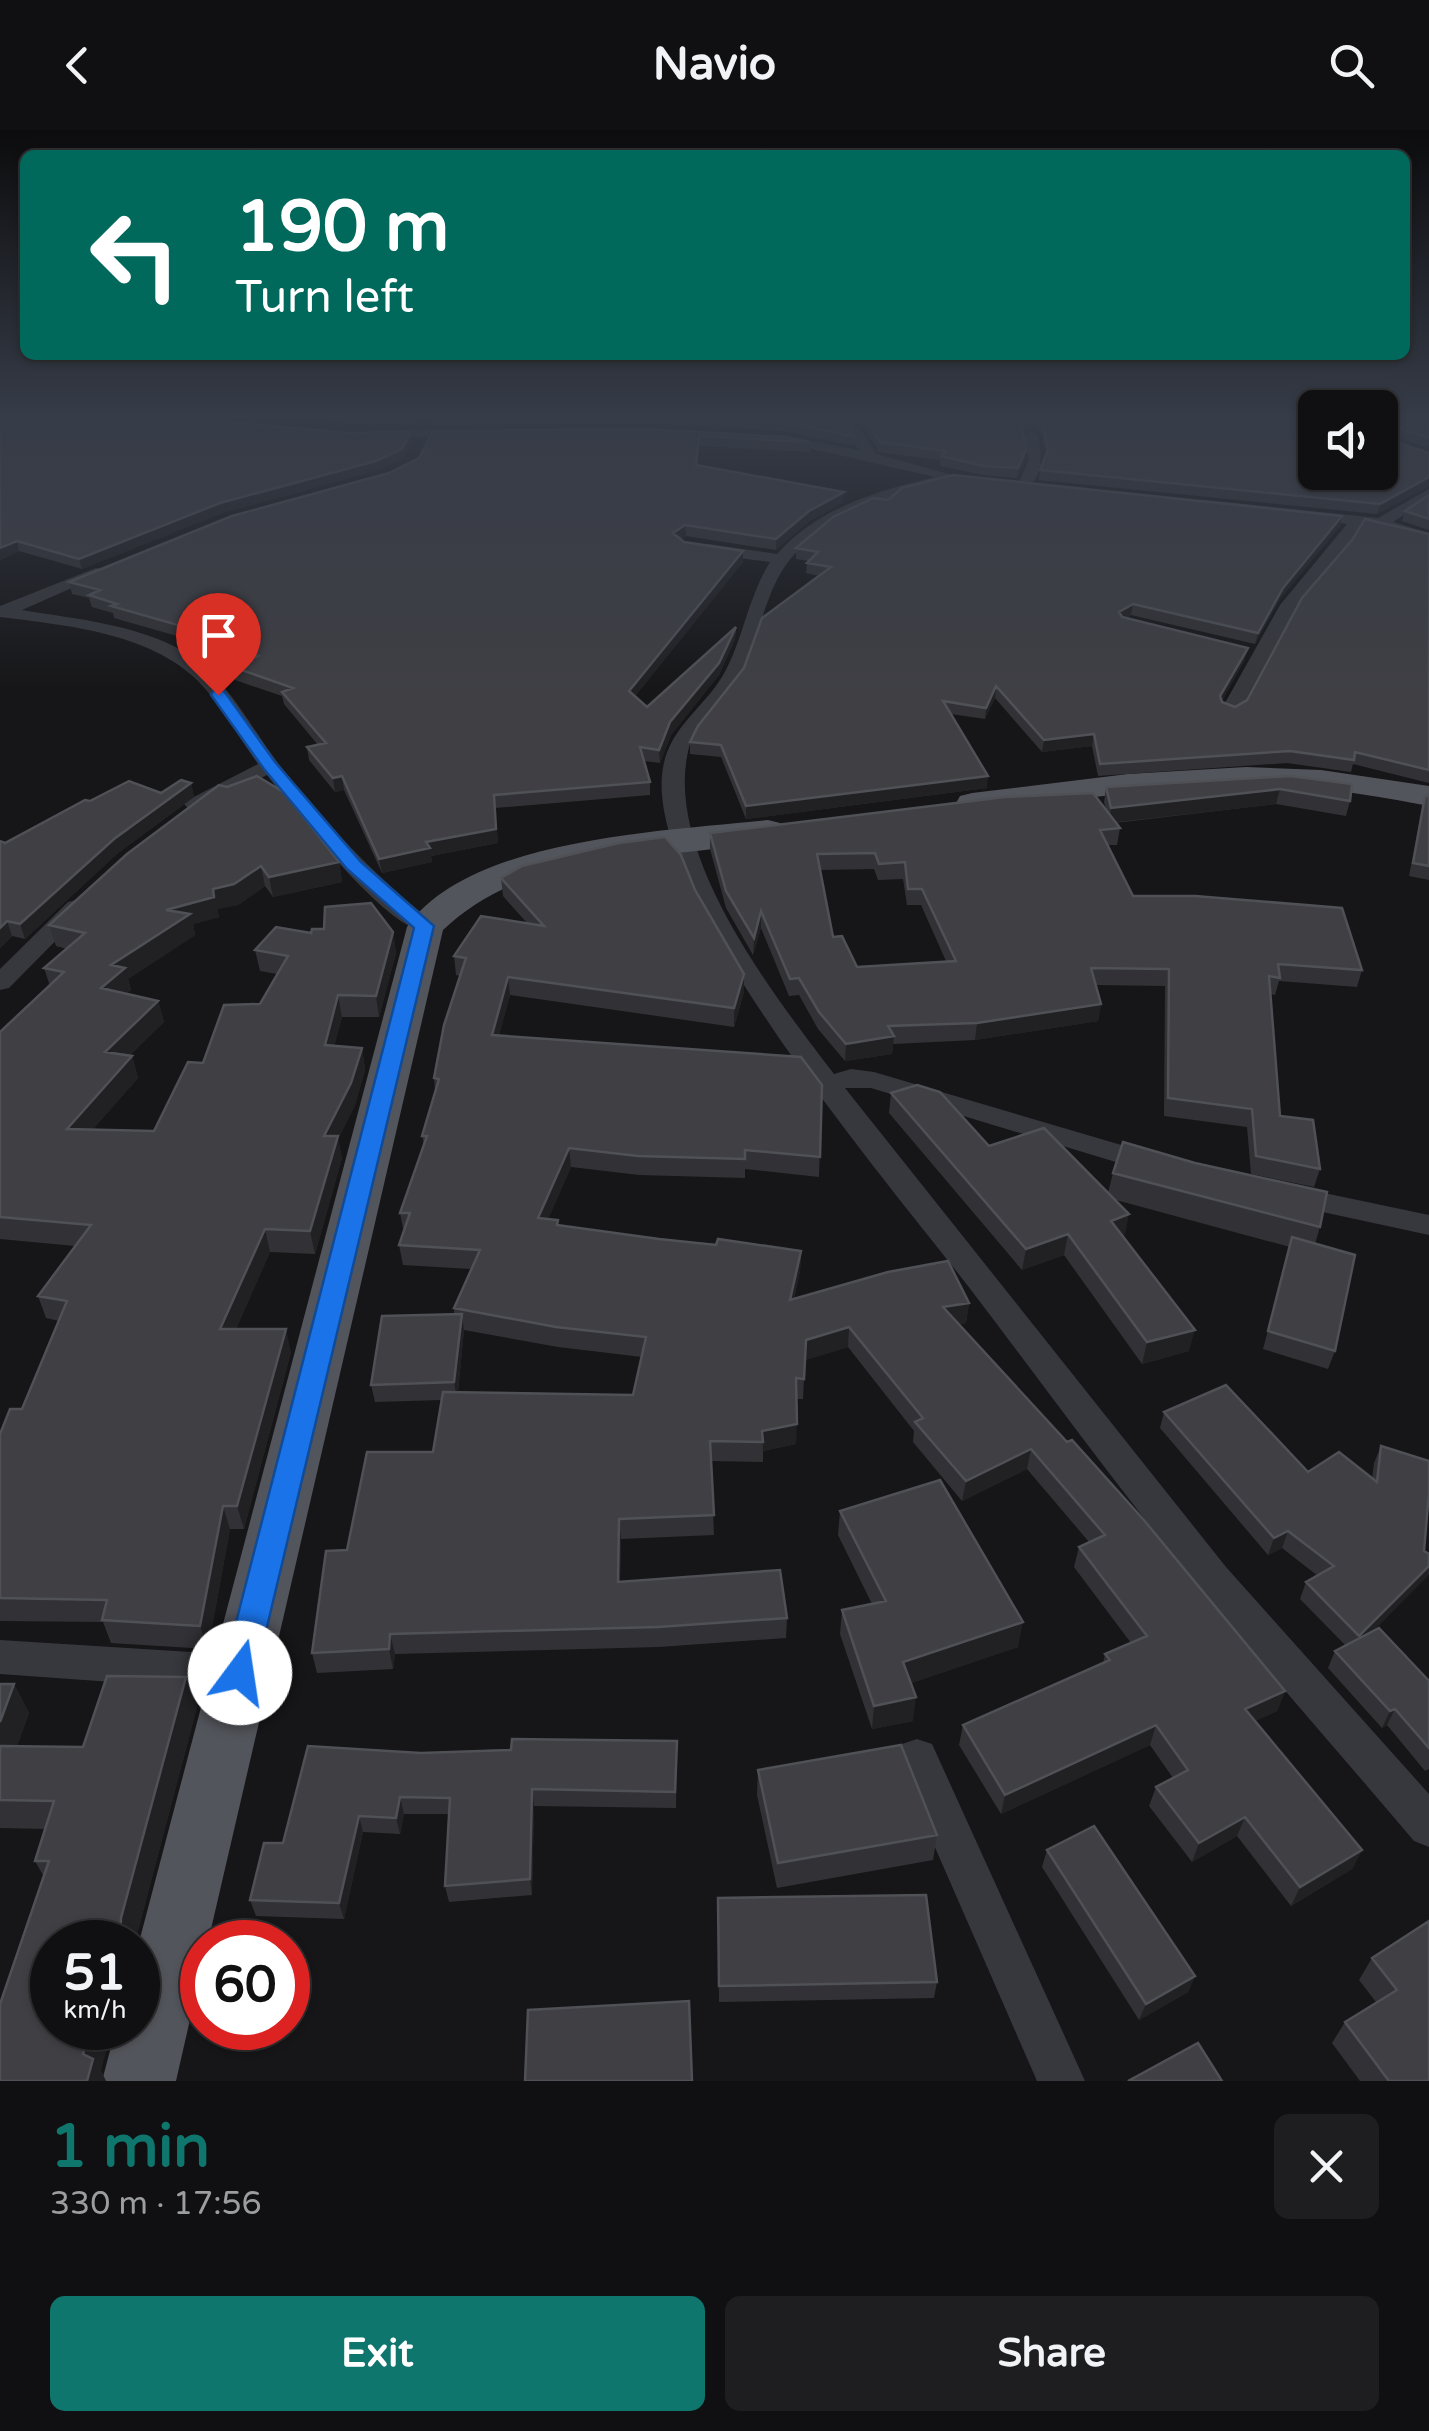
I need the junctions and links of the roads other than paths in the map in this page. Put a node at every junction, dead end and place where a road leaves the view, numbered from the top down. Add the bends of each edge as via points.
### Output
1 (844, 510) edge
2 (1273, 510) edge
3 (1403, 510) edge
4 (1357, 519) junction
5 (1382, 523) junction
6 (1429, 538) edge
7 (685, 546) edge
8 (781, 559) junction
9 (124, 562) edge
10 (1, 611) edge
11 (1231, 710) edge
12 (270, 766) junction
13 (1429, 796) edge
14 (941, 808) edge
15 (182, 814) edge
16 (804, 826) edge
17 (686, 841) junction
18 (97, 886) edge
19 (424, 926) junction
20 (0, 983) edge
21 (828, 1084) junction
22 (1172, 1170) edge
23 (1262, 1190) edge
24 (1429, 1225) edge
25 (0, 1656) edge
26 (240, 1673) junction
27 (917, 1758) dead end
28 (1429, 1826) edge
29 (140, 2081) edge
30 (1061, 2081) edge

1 - 8 street
2 - 4 street
3 - 5 street
4 - 5 street
4 - 11 street via 1253,653
5 - 6 street
7 - 8 street
8 - 17 street via 764,584 735,670 680,740 670,786
9 - 10 street
10 - 12 street via 131,638 174,654 201,672
12 - 15 street
12 - 19 street via 354,866
13 - 14 main road via 1248,777
16 - 17 main road
17 - 19 main road via 628,842 501,877 439,908
17 - 21 street via 723,934
18 - 20 street
19 - 26 main road
21 - 22 street via 850,1076 874,1080
21 - 28 street via 1213,1578
23 - 24 street
25 - 26 street
26 - 29 main road
27 - 30 street

